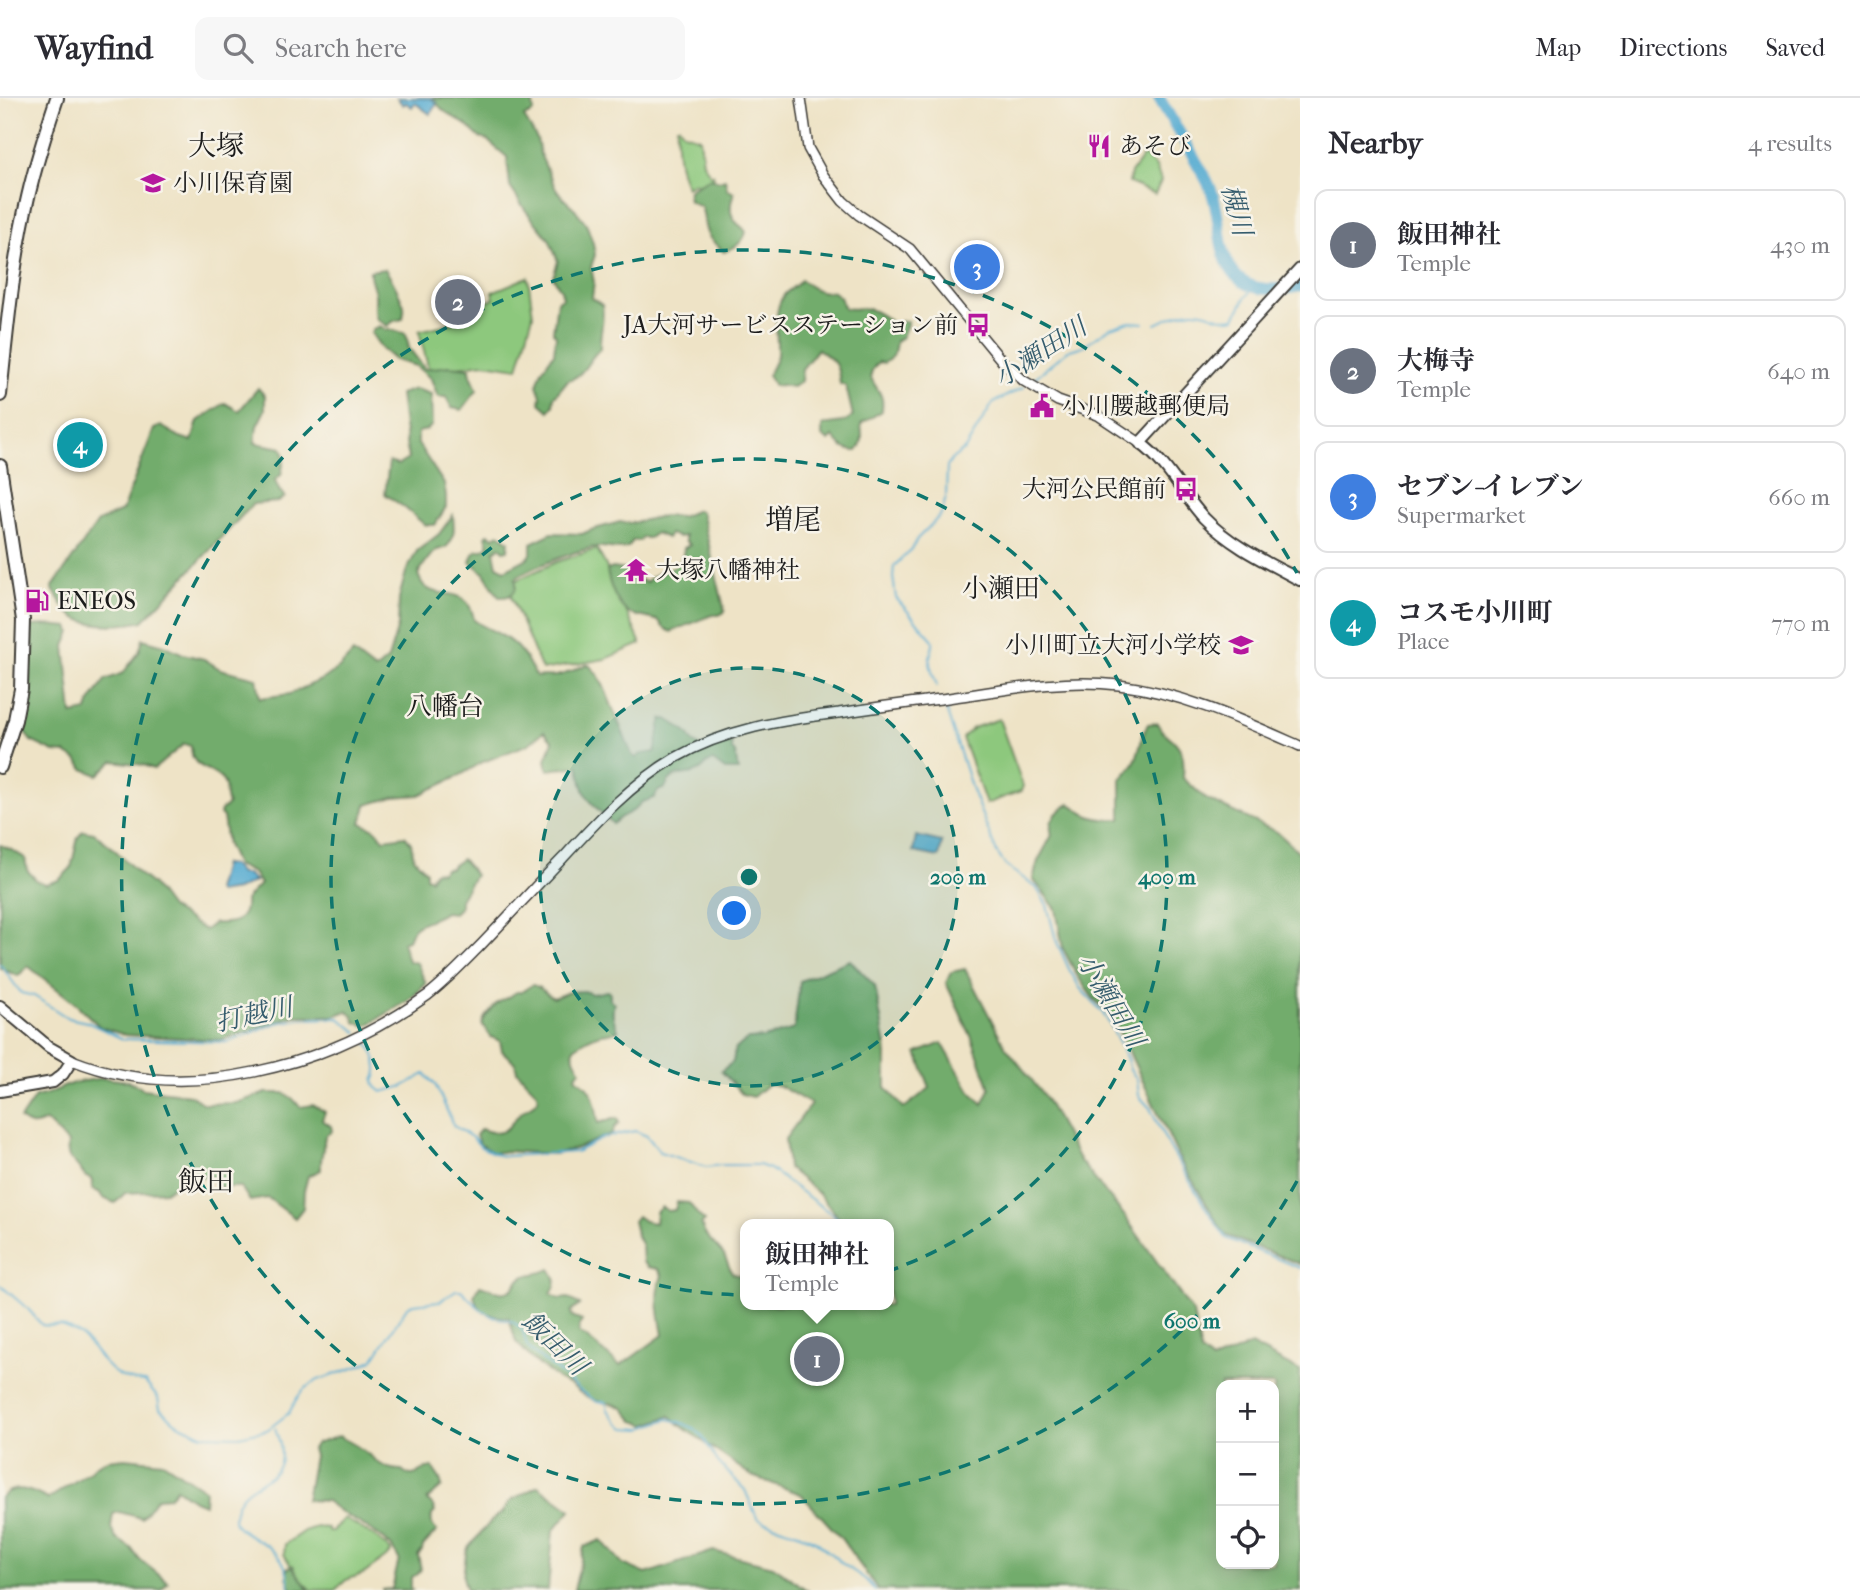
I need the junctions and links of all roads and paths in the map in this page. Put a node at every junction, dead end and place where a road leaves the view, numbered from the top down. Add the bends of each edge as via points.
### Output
1 (57, 98) edge
2 (801, 98) edge
3 (1300, 269) edge
4 (0, 395) edge
5 (1140, 443) junction
6 (0, 466) edge
7 (1300, 580) edge
8 (1300, 746) edge
9 (0, 767) edge
10 (0, 1006) edge
11 (72, 1060) junction
12 (0, 1091) edge

1 - 4 highway via 22,227
2 - 5 street via 808,148 843,201 910,249 1024,382 1058,401 1098,415
3 - 5 main road
5 - 7 main road via 1223,536
6 - 9 highway via 23,620 20,689
8 - 11 street via 1184,699 1092,683 1027,686 775,721 695,748 643,780 458,968 430,993 365,1034 277,1067 200,1080 142,1078
10 - 11 main road via 48,1047
11 - 12 main road via 53,1082

